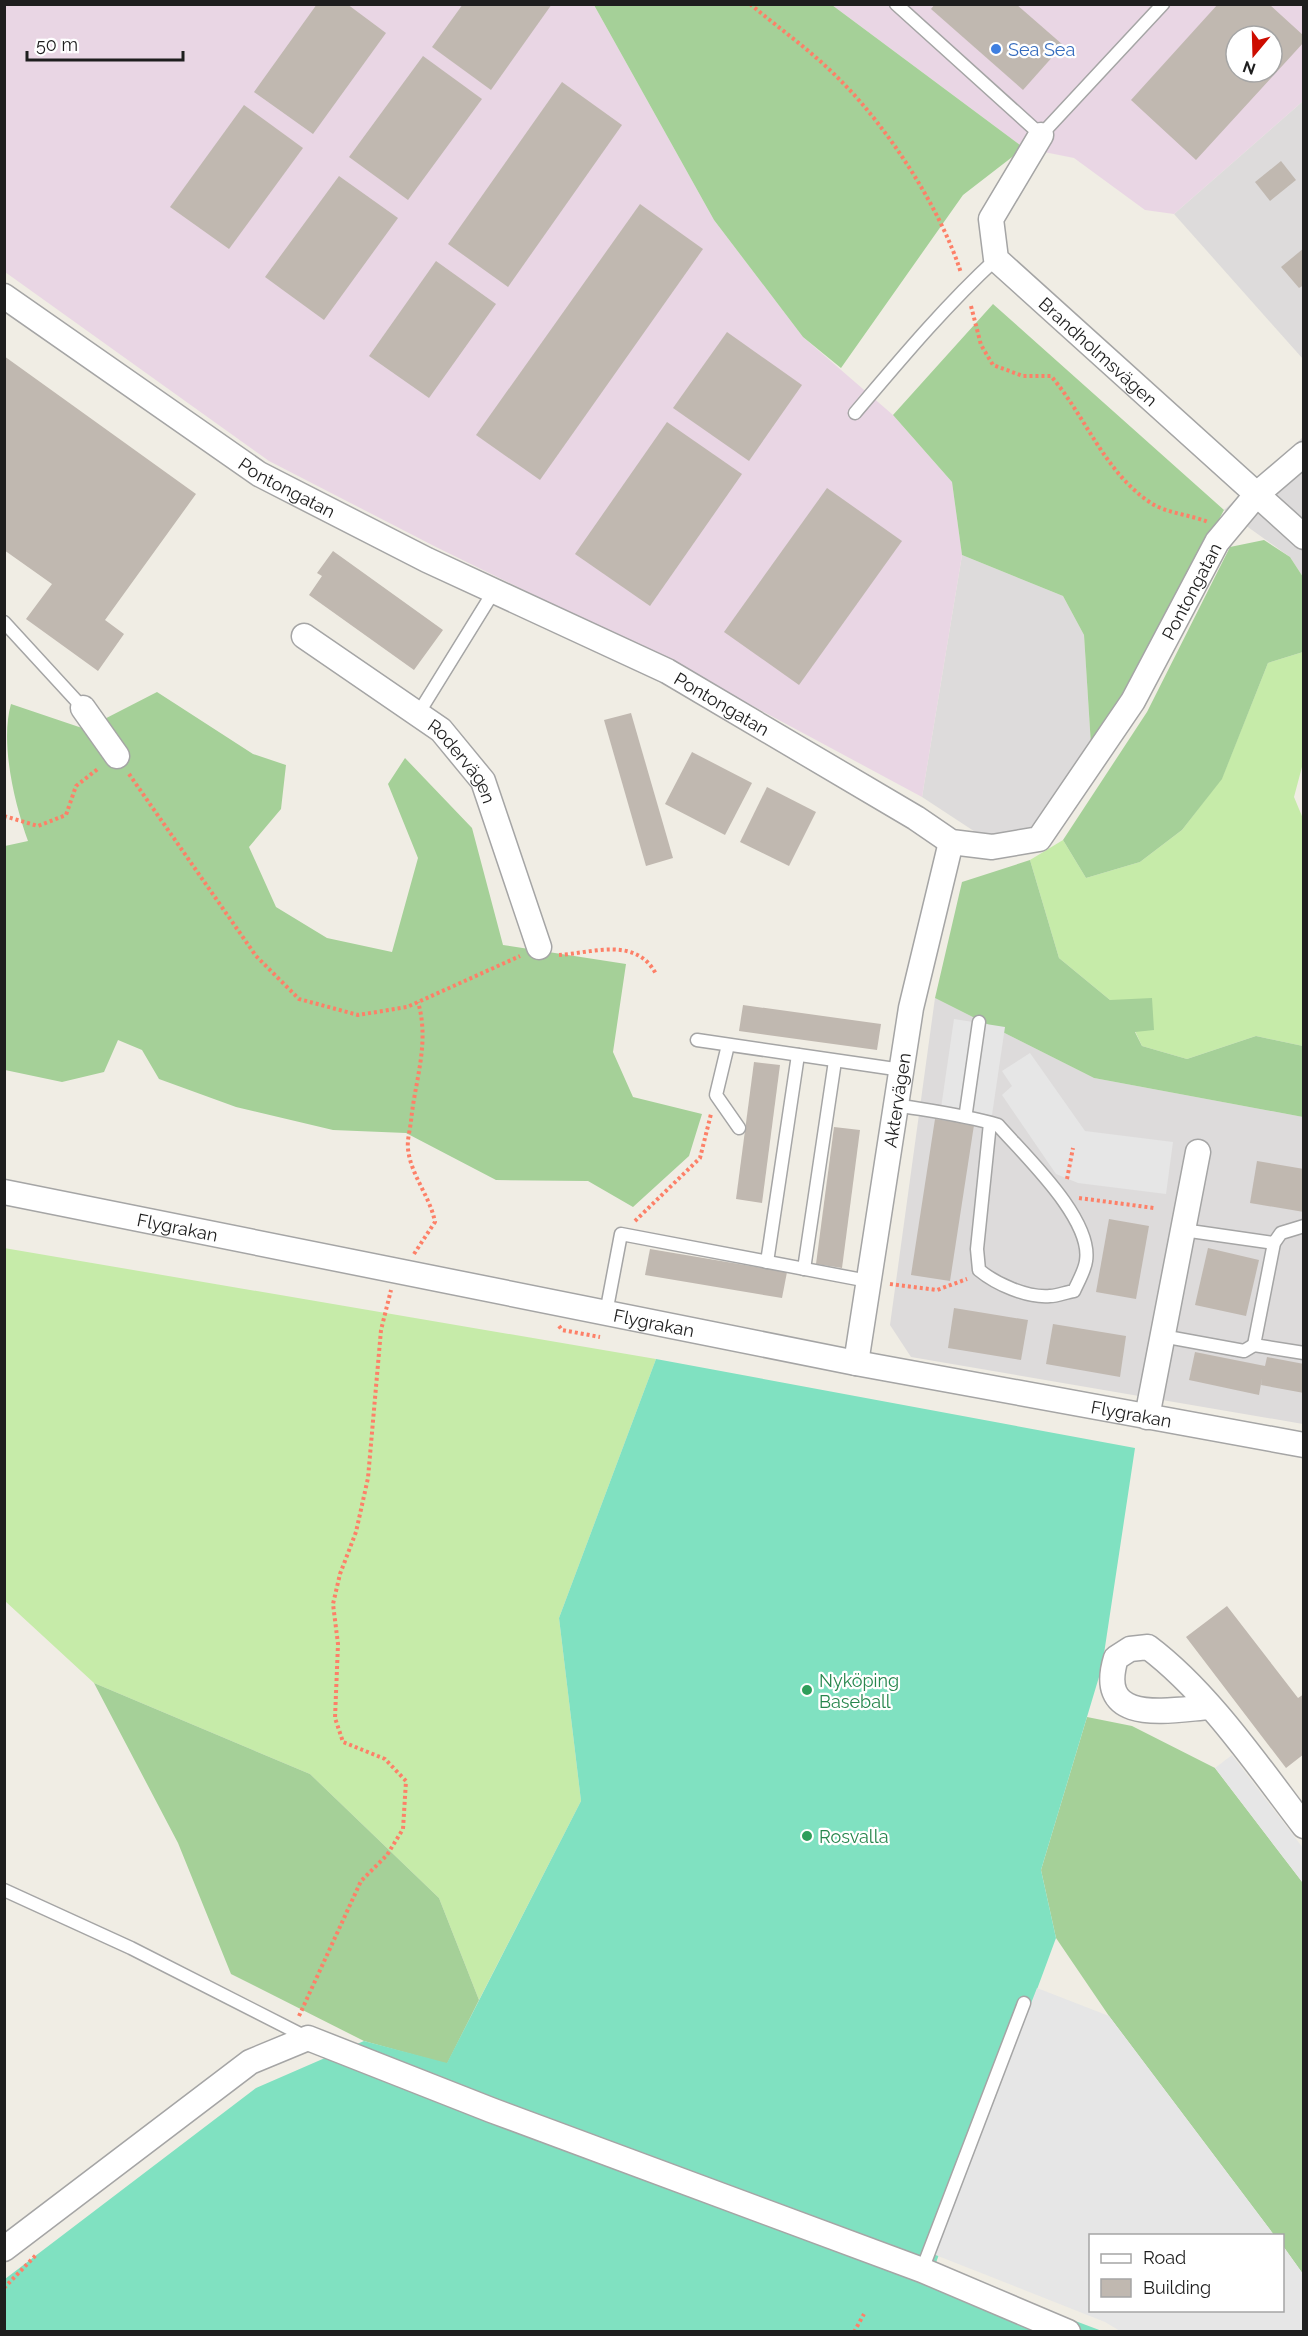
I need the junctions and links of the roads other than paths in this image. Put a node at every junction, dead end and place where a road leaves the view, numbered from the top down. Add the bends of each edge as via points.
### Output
1 (896, 4) edge
2 (1163, 4) edge
3 (1041, 135) junction
4 (996, 260) junction
5 (4, 296) edge
6 (855, 413) dead end
7 (1304, 454) edge
8 (1257, 494) junction
9 (1304, 537) edge
10 (494, 591) junction
11 (4, 622) edge
12 (304, 636) dead end
13 (83, 708) joint
14 (418, 714) junction
15 (117, 756) road end
16 (951, 842) junction
17 (539, 947) road end
18 (979, 1022) dead end
19 (697, 1040) dead end
20 (728, 1045) junction
21 (798, 1055) junction
22 (835, 1061) junction
23 (902, 1070) junction
24 (896, 1105) junction
25 (966, 1112) dead end
26 (990, 1123) junction
27 (739, 1128) dead end
28 (1198, 1152) dead end
29 (4, 1192) edge
30 (1304, 1226) edge
31 (1183, 1230) junction
32 (1274, 1243) junction
33 (767, 1262) junction
34 (804, 1269) junction
35 (868, 1281) junction
36 (606, 1312) junction
37 (1162, 1336) junction
38 (1254, 1345) junction
39 (1304, 1353) edge
40 (856, 1363) junction
41 (1147, 1417) junction
42 (1304, 1445) edge
43 (1210, 1707) dead end
44 (1300, 1812) edge
45 (4, 1890) edge
46 (1024, 2003) dead end
47 (300, 2034) junction
48 (4, 2249) edge
49 (922, 2270) junction
50 (1068, 2331) edge

1 - 3 lane
2 - 3 lane
3 - 4 street via 991,219
4 - 6 lane via 919,337
4 - 8 street, Brandholmsvägen
5 - 10 street, Pontongatan via 259,474
7 - 8 street, Pontongatan
8 - 9 street, Brandholmsvägen
8 - 16 street, Pontongatan via 1216,542 1133,701 1039,839 992,847
10 - 14 lane
10 - 16 street, Pontongatan via 667,671
11 - 13 lane
12 - 14 street, Rodervägen
13 - 15 street
14 - 17 street, Rodervägen via 441,730 483,781
16 - 23 street, Aktervägen via 911,1008
18 - 25 lane
19 - 20 lane
20 - 21 lane
20 - 27 lane via 716,1095
21 - 22 lane
21 - 33 lane
22 - 23 lane
22 - 34 lane
23 - 24 street, Aktervägen
24 - 26 lane
24 - 35 street, Aktervägen
26 - 26 lane via 976,1249 979,1270 1009,1288 1049,1297 1074,1291 1086,1261 1084,1235 1063,1198 998,1125
28 - 31 street
29 - 36 street, Flygrakan
30 - 32 lane via 1281,1233
31 - 32 lane
31 - 37 street
32 - 38 lane
33 - 34 lane
33 - 36 lane via 621,1234
34 - 35 lane
35 - 40 street, Aktervägen
36 - 40 street, Flygrakan
37 - 38 lane via 1244,1351
37 - 41 street
38 - 39 lane
40 - 41 street, Flygrakan
41 - 42 street, Flygrakan
43 - 44 street
45 - 47 lane
46 - 49 lane
47 - 48 street via 250,2062
47 - 49 street via 491,2110
49 - 50 street

